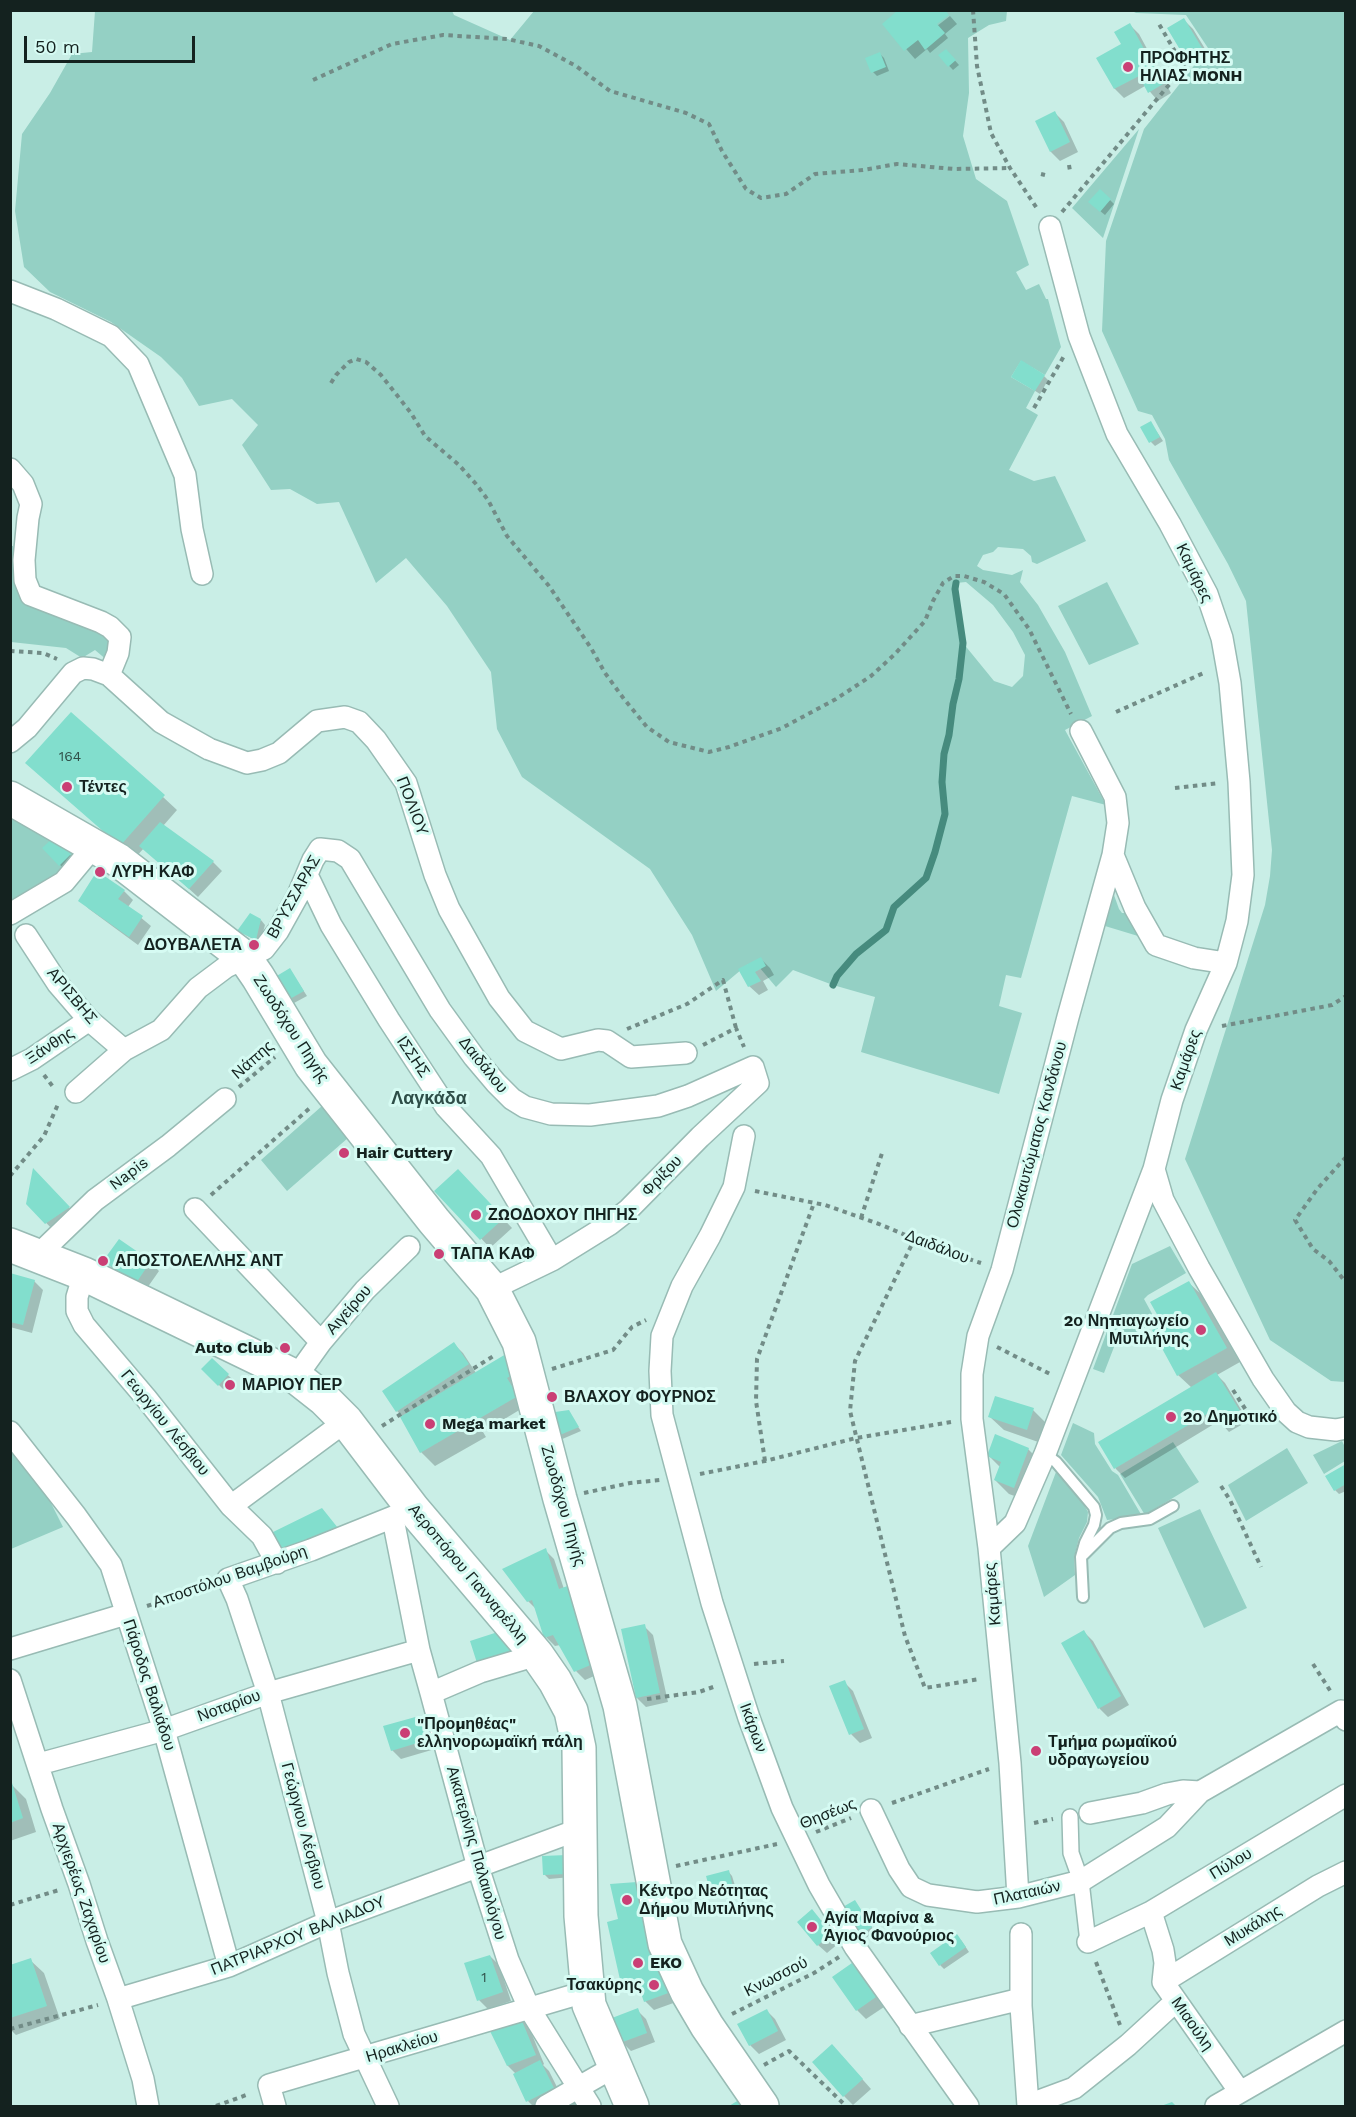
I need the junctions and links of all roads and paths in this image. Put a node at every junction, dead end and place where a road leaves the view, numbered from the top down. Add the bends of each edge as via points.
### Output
1 (973, 10) edge
2 (1160, 24) dead end
3 (313, 80) dead end
4 (1069, 165) dead end
5 (1010, 168) junction
6 (1070, 171) dead end
7 (1050, 227) junction
8 (10, 291) edge
9 (1079, 336) junction
10 (331, 383) dead end
11 (1034, 408) dead end
12 (10, 469) edge
13 (202, 574) dead end
14 (10, 651) edge
15 (84, 668) junction
16 (1212, 670) dead end
17 (109, 675) junction
18 (1116, 712) dead end
19 (1081, 731) joint
20 (10, 742) edge
21 (1220, 783) dead end
22 (1175, 788) dead end
23 (10, 798) edge
24 (94, 846) junction
25 (320, 849) joint
26 (1113, 855) junction
27 (307, 874) junction
28 (10, 914) edge
29 (26, 935) dead end
30 (245, 958) junction
31 (1226, 963) junction
32 (1346, 996) edge
33 (89, 1020) junction
34 (736, 1028) junction
35 (627, 1030) dead end
36 (1196, 1030) junction
37 (296, 1039) junction
38 (124, 1050) junction
39 (686, 1053) joint
40 (32, 1059) junction
41 (10, 1070) edge
42 (756, 1075) junction
43 (330, 1090) junction
44 (64, 1093) junction
45 (225, 1099) joint
46 (744, 1136) dead end
47 (883, 1150) dead end
48 (1346, 1157) edge
49 (1154, 1169) junction
50 (10, 1176) edge
51 (734, 1187) junction
52 (814, 1203) junction
53 (195, 1209) joint
54 (861, 1218) junction
55 (915, 1238) junction
56 (409, 1247) dead end
57 (24, 1250) edge
58 (552, 1260) junction
59 (1002, 1270) junction
60 (84, 1274) junction
61 (1346, 1279) edge
62 (492, 1288) junction
63 (674, 1307) junction
64 (978, 1336) junction
65 (321, 1342) junction
66 (519, 1342) junction
67 (296, 1377) junction
68 (527, 1377) junction
69 (1072, 1385) junction
70 (1233, 1390) dead end
71 (972, 1419) junction
72 (1253, 1421) dead end
73 (1346, 1428) edge
74 (353, 1430) junction
75 (10, 1432) edge
76 (856, 1438) junction
77 (1045, 1454) junction
78 (765, 1461) junction
79 (679, 1478) junction
80 (1221, 1486) dead end
81 (560, 1499) junction
82 (231, 1506) junction
83 (1173, 1506) dead end
84 (403, 1514) junction
85 (989, 1548) junction
86 (1081, 1557) junction
87 (277, 1563) junction
88 (1261, 1567) dead end
89 (228, 1579) junction
90 (1083, 1597) dead end
91 (126, 1614) junction
92 (10, 1649) edge
93 (419, 1650) junction
94 (537, 1655) junction
95 (784, 1661) dead end
96 (1313, 1664) dead end
97 (734, 1673) junction
98 (1001, 1676) junction
99 (10, 1680) edge
100 (268, 1693) junction
101 (431, 1693) junction
102 (620, 1706) junction
103 (1343, 1716) edge
104 (164, 1730) junction
105 (1010, 1763) junction
106 (39, 1764) junction
107 (1200, 1792) junction
108 (1346, 1795) edge
109 (871, 1810) junction
110 (1080, 1815) joint
111 (580, 1828) junction
112 (798, 1839) junction
113 (478, 1867) junction
114 (651, 1872) junction
115 (1346, 1872) edge
116 (1081, 1881) junction
117 (80, 1884) junction
118 (1017, 1897) junction
119 (10, 1905) edge
120 (1151, 1912) junction
121 (328, 1922) junction
122 (1021, 1934) dead end
123 (1088, 1942) junction
124 (855, 1947) junction
125 (229, 1966) junction
126 (1162, 1982) junction
127 (588, 1991) junction
128 (118, 1999) junction
129 (1021, 1999) junction
130 (1176, 2001) junction
131 (529, 2008) junction
132 (707, 2026) junction
133 (910, 2026) junction
134 (10, 2029) edge
135 (1346, 2031) edge
136 (1128, 2045) junction
137 (366, 2058) junction
138 (614, 2067) junction
139 (741, 2077) junction
140 (269, 2085) junction
141 (578, 2088) junction
142 (1228, 2101) edge
143 (148, 2106) edge
144 (216, 2106) edge
145 (275, 2106) edge
146 (388, 2106) edge
147 (546, 2106) edge
148 (590, 2106) edge
149 (632, 2106) edge
150 (762, 2106) edge
151 (846, 2106) edge
152 (968, 2106) edge
153 (1028, 2106) edge

1 - 5 path via 977,66 991,133
2 - 7 path via 1184,67
3 - 5 path via 392,44 443,35 507,39 539,46 610,91 686,113 709,124 746,189 762,198 786,194 815,174 897,164
4 - 6 path
5 - 7 path
7 - 9 street, Καμάρες
8 - 13 street via 111,336 138,364 185,475
9 - 11 path
9 - 31 street, Καμάρες via 1118,434 1207,594 1222,638 1239,782 1243,875
10 - 19 path via 356,358 381,375 425,436 476,484 507,536 549,586 624,699 647,727 669,742 709,752 729,747 782,728 836,699 894,656 925,621 943,583 954,576 984,582 1004,594 1029,629
12 - 17 street via 23,484 31,504 24,560 31,595 100,622 120,637
14 - 15 path via 43,653
15 - 17 street, ΠΟΛΙΟΥ
15 - 20 street via 73,673 27,728
16 - 18 path
17 - 39 street, ΠΟΛΙΟΥ via 161,722 209,749 247,763 279,753 317,721 345,717 359,722 406,783 449,909 499,998 525,1031 561,1049 597,1040 607,1041 631,1057
19 - 26 street, Ολοκαυτώματος Κανδάνου via 1115,797 1118,823
21 - 22 path
23 - 24 main road, Ζωοδόχου Πηγής
24 - 28 street via 64,882
24 - 30 main road, Ζωοδόχου Πηγής
25 - 27 street, ΒΡΥΣΣΑΡΑΣ
25 - 42 street, Δαιδάλου via 338,851 350,859 440,1010 496,1083 525,1107 551,1114 590,1115 658,1106
26 - 31 street via 1156,945 1194,958
26 - 59 street, Ολοκαυτώματος Κανδάνου
27 - 30 street, ΒΡΥΣΣΑΡΑΣ via 278,931 264,949
27 - 58 street, ΙΣΣΗΣ via 331,925 389,1020 446,1107 491,1156
29 - 33 street, ΑΡΙΣΒΗΣ via 58,984
30 - 37 main road, Ζωοδόχου Πηγής
30 - 38 street, ΒΡΥΣΣΑΡΑΣ via 198,988 161,1030
31 - 36 street, Καμάρες
32 - 36 path via 1332,1005
33 - 38 street, ΑΡΙΣΒΗΣ
33 - 40 street, Ξάνθης
34 - 35 path via 723,980 687,1005
34 - 39 path
34 - 42 path
36 - 49 street, Καμάρες
37 - 43 main road, Ζωοδόχου Πηγής
37 - 45 path, Νάπης
38 - 44 street, ΒΡΥΣΣΑΡΑΣ
40 - 41 street, Ξάνθης
40 - 44 path
42 - 58 street, Φρίξου via 628,1210
43 - 53 path
43 - 62 main road, Ζωοδόχου Πηγής
44 - 50 path via 44,1136
45 - 57 street, Napis via 168,1146
46 - 51 street
47 - 54 path
48 - 61 path via 1295,1220 1312,1249
49 - 69 street, Καμάρες
49 - 73 street via 1163,1200 1263,1379 1286,1412 1310,1427
51 - 52 path, Δαιδάλου
51 - 63 street
52 - 54 path, Δαιδάλου
52 - 78 path via 757,1359 756,1401
53 - 65 street
54 - 55 path, Δαιδάλου
55 - 59 path, Δαιδάλου
55 - 76 path via 855,1362 850,1411
56 - 65 street, Αιγείρου via 365,1290
57 - 60 main road, Αεροπόρου Γιανναρέλλη
58 - 62 street, Φρίξου
59 - 64 street, Ολοκαυτώματος Κανδάνου
60 - 67 main road, Αεροπόρου Γιανναρέλλη
60 - 82 street, Γεωργίου Λέσβιου via 77,1297 77,1311 84,1325
62 - 66 main road, Ζωοδόχου Πηγής
63 - 68 path via 632,1327 613,1350
63 - 79 street, Ικάρων via 662,1336 660,1382 662,1415
64 - 69 path
64 - 71 street, Ολοκαυτώματος Κανδάνου via 972,1374
65 - 67 street, Αιγείρου
66 - 68 main road, Ζωοδόχου Πηγής
66 - 74 path
67 - 74 main road, Αεροπόρου Γιανναρέλλη
68 - 81 main road, Ζωοδόχου Πηγής
69 - 77 street, Καμάρες
70 - 72 path
71 - 76 path
71 - 85 street, Ολοκαυτώματος Κανδάνου
74 - 82 street
74 - 84 main road, Αεροπόρου Γιανναρέλλη
75 - 91 street, Πάροδος Βαλιάδου via 111,1565
76 - 78 path
76 - 98 path via 905,1636 925,1688
77 - 85 street, Καμάρες via 1015,1523
77 - 86 lane via 1094,1508 1094,1525
78 - 79 path
79 - 81 path via 630,1483
79 - 97 street, Ικάρων
80 - 88 path
81 - 102 main road, Ζωοδόχου Πηγής
82 - 87 street, Γεωργίου Λέσβιου via 262,1536
83 - 86 lane via 1150,1519 1110,1528
84 - 87 street, Αποστόλου Βαμβούρη
84 - 93 street, Αικατερίνης Παλαιολόγου
84 - 94 main road, Αεροπόρου Γιανναρέλλη
85 - 98 street, Καμάρες
86 - 90 lane
87 - 89 street, Αποστόλου Βαμβούρη
89 - 91 path, Αποστόλου Βαμβούρη
89 - 100 street, Γεώργιου Λέσβιου
91 - 92 street
91 - 104 street, Πάροδος Βαλιάδου
93 - 100 street, Νοταρίου
93 - 101 street, Αικατερίνης Παλαιολόγου
94 - 101 street via 480,1672
94 - 111 main road, Αεροπόρου Γιανναρέλλη via 563,1695 575,1726
95 - 97 path
96 - 103 path
97 - 102 path via 699,1692
97 - 112 street, Ικάρων via 782,1808
98 - 105 street, Καμάρες
99 - 106 street, Αρχιερέως Ζαχαρίου
100 - 104 street, Νοταρίου
100 - 121 street, Γεώργιου Λέσβιου
101 - 113 street, Αικατερίνης Παλαιολόγου
102 - 114 main road, Ζωοδόχου Πηγής
103 - 107 street, Πλαταιών
104 - 106 street, Νοταρίου
104 - 125 street, Πάροδος Βαλιάδου
105 - 109 path, Θησέως
105 - 118 street, Καμάρες
106 - 117 street, Αρχιερέως Ζαχαρίου
107 - 110 street, Πλαταιών via 1167,1794
107 - 116 street, Πλαταιών via 1167,1827
108 - 120 street, Πύλου
109 - 112 path, Θησέως
109 - 118 street, Πλαταιών via 911,1887 928,1895 976,1902
110 - 116 street via 1071,1853
111 - 113 street, ΠΑΤΡΙΑΡΧΟΥ ΒΑΛΙΑΔΟΥ
111 - 127 main road, Αεροπόρου Γιανναρέλλη via 581,1916
112 - 114 path, Θησέως
112 - 124 street, Ικάρων
113 - 121 street, ΠΑΤΡΙΑΡΧΟΥ ΒΑΛΙΑΔΟΥ
113 - 131 street, Αικατερίνης Παλαιολόγου via 508,1960
114 - 132 main road, Ζωοδόχου Πηγής via 665,1944
115 - 126 street, Μυκάλης
116 - 118 street, Πλαταιών
116 - 123 street
117 - 119 path
117 - 128 street, Αρχιερέως Ζαχαρίου
120 - 123 street, Πύλου
120 - 126 street, Μιαούλη via 1163,1950
121 - 125 street, ΠΑΤΡΙΑΡΧΟΥ ΒΑΛΙΑΔΟΥ
121 - 137 street, Γεώργιου Λέσβιου via 345,2005
122 - 129 street
123 - 136 path
124 - 132 path, Κνωσσού via 814,1973
124 - 133 street, Ικάρων
125 - 128 street, ΠΑΤΡΙΑΡΧΟΥ ΒΑΛΙΑΔΟΥ
126 - 130 street, Μιαούλη
127 - 131 street, Ηρακλείου
127 - 138 main road, Αεροπόρου Γιανναρέλλη via 595,2023
128 - 134 path
128 - 143 street, Αρχιερέως Ζαχαρίου
129 - 133 street
129 - 153 street
130 - 136 street
130 - 142 street, Μιαούλη
131 - 137 street, Ηρακλείου
131 - 141 street, Αικατερίνης Παλαιολόγου
132 - 139 main road, Ζωοδόχου Πηγής
133 - 152 street, Ικάρων
135 - 142 street
136 - 153 street via 1074,2088
137 - 140 street, Ηρακλείου
137 - 146 street, Γεώργιου Λέσβιου
138 - 141 street
138 - 149 main road, Αεροπόρου Γιανναρέλλη
139 - 150 main road, Ζωοδόχου Πηγής
139 - 151 path via 789,2052
140 - 144 path
140 - 145 street
141 - 147 street
141 - 148 street, Αικατερίνης Παλαιολόγου

